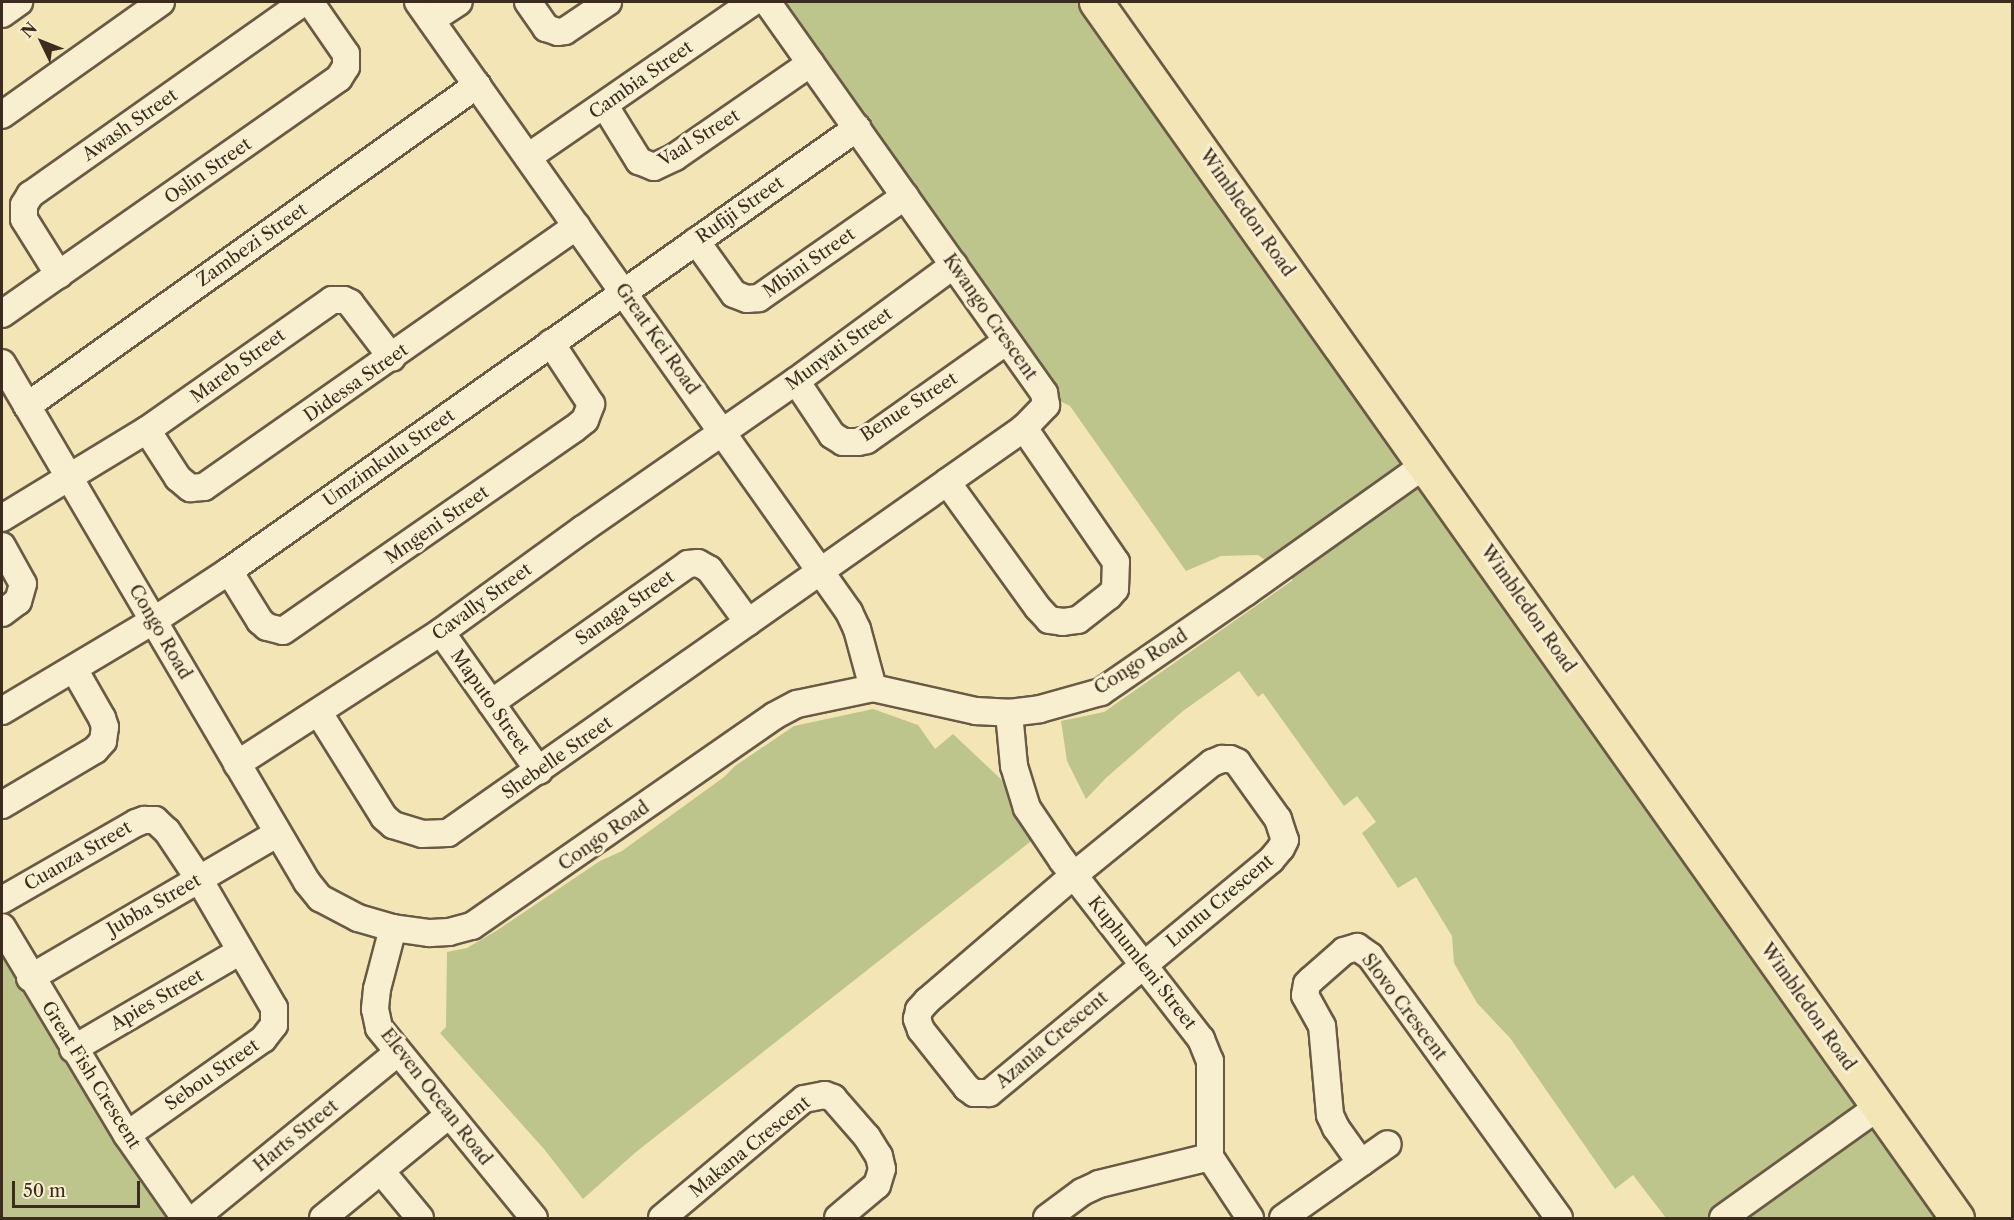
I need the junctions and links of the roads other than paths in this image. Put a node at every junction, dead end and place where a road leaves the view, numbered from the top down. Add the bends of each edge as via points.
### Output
1 (19, 2) edge
2 (161, 2) edge
3 (304, 2) edge
4 (310, 2) edge
5 (459, 2) edge
6 (528, 2) edge
7 (608, 2) edge
8 (753, 2) edge
9 (768, 2) edge
10 (1096, 2) edge
11 (425, 11) edge
12 (2, 14) edge
13 (811, 63) junction
14 (477, 85) junction
15 (604, 106) junction
16 (2, 115) edge
17 (856, 128) junction
18 (528, 157) junction
19 (905, 196) junction
20 (577, 226) junction
21 (696, 241) junction
22 (954, 265) junction
23 (59, 275) junction
24 (624, 292) junction
25 (2, 314) edge
26 (1007, 341) junction
27 (551, 343) junction
28 (392, 358) junction
29 (2, 363) edge
30 (796, 381) junction
31 (27, 406) junction
32 (1024, 428) junction
33 (147, 430) junction
34 (723, 433) junction
35 (1426, 464) junction
36 (69, 478) junction
37 (947, 482) junction
38 (2, 519) edge
39 (2, 546) edge
40 (820, 570) junction
41 (229, 571) junction
42 (2, 613) edge
43 (153, 621) junction
44 (748, 622) junction
45 (441, 632) junction
46 (74, 669) junction
47 (873, 688) junction
48 (491, 703) junction
49 (2, 711) edge
50 (319, 713) junction
51 (1009, 713) junction
52 (237, 764) junction
53 (539, 771) junction
54 (2, 805) edge
55 (278, 833) junction
56 (1074, 875) junction
57 (199, 879) junction
58 (2, 900) edge
59 (2, 927) edge
60 (393, 928) junction
61 (241, 951) junction
62 (1144, 964) junction
63 (30, 978) junction
64 (74, 1049) junction
65 (397, 1053) junction
66 (1878, 1107) junction
67 (449, 1115) junction
68 (127, 1135) junction
69 (1388, 1144) dead end
70 (1210, 1157) junction
71 (1361, 1163) junction
72 (381, 1170) junction
73 (185, 1218) edge
74 (195, 1218) edge
75 (323, 1218) edge
76 (420, 1218) edge
77 (534, 1218) edge
78 (662, 1218) edge
79 (838, 1218) edge
80 (1047, 1218) edge
81 (1250, 1218) edge
82 (1283, 1218) edge
83 (1559, 1218) edge
84 (1723, 1218) edge
85 (1957, 1218) edge

1 - 12 street
2 - 16 street
3 - 23 street, Awash Street via 30,195 24,205 24,219
4 - 23 street, Oslin Street via 346,54 346,67 339,78
5 - 11 street
6 - 7 street via 546,28 558,32
8 - 15 street, Cambia Street
9 - 13 street, Kwango Crescent
10 - 35 main road, Wimbledon Road
11 - 14 street, Great Kei Road
13 - 15 street, Vaal Street via 675,158 654,167 639,161
13 - 17 street, Kwango Crescent
14 - 18 street, Great Kei Road
14 - 31 street, Zambezi Street
15 - 18 street, Cambia Street
17 - 19 street, Kwango Crescent
17 - 21 street, Rufiji Street
18 - 20 street, Great Kei Road
19 - 21 street, Mbini Street via 759,298 734,294
19 - 22 street, Kwango Crescent
20 - 24 street, Great Kei Road
20 - 28 street, Didessa Street
21 - 24 street, Rufiji Street
22 - 26 street, Kwango Crescent
22 - 30 street, Munyati Street
23 - 25 street, Oslin Street
24 - 27 street, Umzimkulu Street
24 - 34 street, Great Kei Road
26 - 30 street, Benue Street via 867,440 858,442 843,442 832,435
26 - 32 street, Kwango Crescent via 1044,393 1046,405
27 - 41 street, Umzimkulu Street
27 - 41 street, Mngeni Street via 591,404 585,420 574,429 283,631 260,621
28 - 33 street, Mareb Street via 350,303 332,300
28 - 33 street, Didessa Street via 204,487 190,488 178,478
29 - 31 street, Congo Road
30 - 34 street, Munyati Street
31 - 36 street, Congo Road
32 - 37 street, Kwango Crescent
32 - 37 street via 1116,562 1115,589 1078,620 1049,620
33 - 36 street, Mareb Street
34 - 40 street, Great Kei Road
34 - 45 street, Cavally Street
35 - 51 street, Congo Road via 1101,692
35 - 66 main road, Wimbledon Road
36 - 38 street, Mareb Street
36 - 43 street, Congo Road
37 - 40 street, Kwango Crescent
39 - 42 street via 23,584 18,601
40 - 44 street, Shebelle Street
40 - 47 street, Great Kei Road via 857,629
41 - 43 street, Umzimkulu Street
43 - 46 street
43 - 52 street, Congo Road
44 - 48 street, Sanaga Street via 709,569 698,563 688,564
44 - 53 street, Shebelle Street
45 - 48 street, Maputo Street
45 - 50 street, Cavally Street
46 - 49 street
46 - 54 street via 102,718 103,741
47 - 51 street, Congo Road via 976,711
47 - 60 street, Congo Road via 797,704 774,716 472,926 449,932
48 - 53 street, Maputo Street
50 - 52 street, Cavally Street
50 - 53 street, Shebelle Street via 384,817 406,830 448,833
51 - 56 street, Kuphumleni Street via 1019,789 1027,808
52 - 55 street, Congo Road
55 - 57 street, Jubba Street
55 - 60 street, Congo Road via 320,898 358,918
56 - 62 street, Kuphumleni Street
56 - 62 street, Luntu Crescent via 1212,763 1230,759 1245,772 1284,829 1281,848
56 - 62 street, Azania Crescent via 919,1010 921,1030 960,1082 974,1093 989,1093
57 - 58 street, Cuanza Street via 162,825 144,820
57 - 61 street, Sebou Street
57 - 63 street, Jubba Street
59 - 63 street, Great Fish Crescent
60 - 65 street, Eleven Ocean Road via 375,1009 380,1028
61 - 64 street, Apies Street
61 - 68 street, Sebou Street via 274,1008 274,1025 264,1039
62 - 70 street, Kuphumleni Street via 1201,1040 1210,1061
63 - 64 street, Great Fish Crescent
64 - 68 street, Great Fish Crescent
65 - 67 street, Eleven Ocean Road
65 - 74 street, Harts Street
66 - 84 street
66 - 85 main road, Wimbledon Road
67 - 72 street
67 - 77 street, Eleven Ocean Road
68 - 73 street, Great Fish Crescent
69 - 71 street
70 - 80 street via 1099,1184
70 - 81 street
71 - 82 street
71 - 83 street, Slovo Crescent via 1330,1115 1322,1026 1305,995 1311,980 1344,951 1357,947 1370,956
72 - 75 street
72 - 76 street
78 - 79 street, Makana Crescent via 804,1099 825,1095 833,1098 867,1137 882,1169 877,1185

